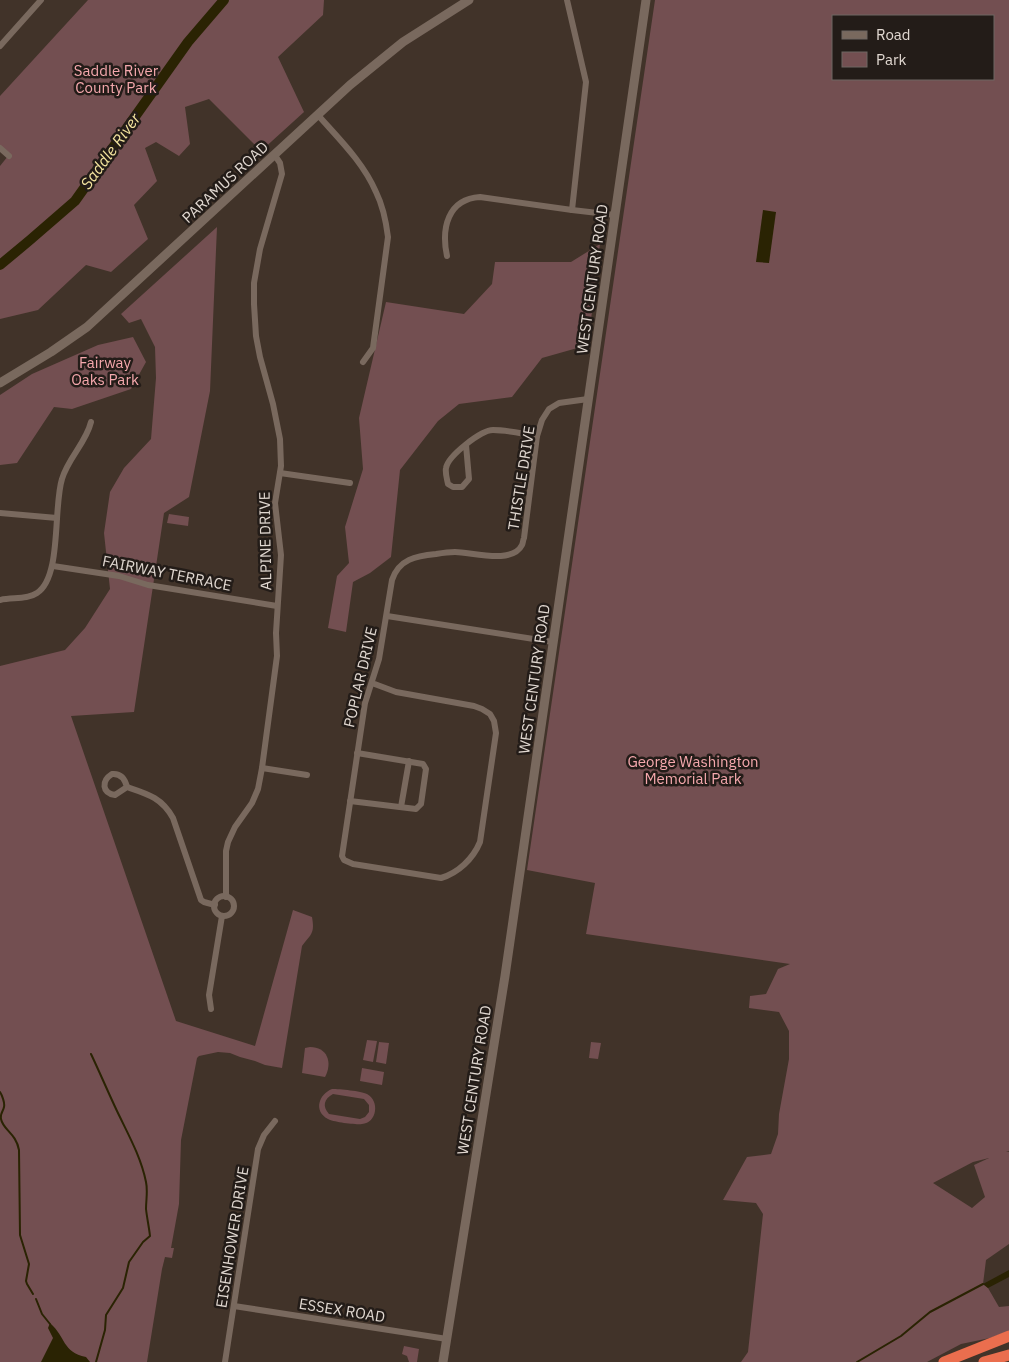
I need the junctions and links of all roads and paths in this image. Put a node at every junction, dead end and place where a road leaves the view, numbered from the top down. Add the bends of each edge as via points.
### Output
1 (41, 0) edge
2 (468, 0) edge
3 (567, 0) edge
4 (646, 0) edge
5 (0, 46) edge
6 (318, 114) junction
7 (0, 148) edge
8 (274, 154) junction
9 (8, 156) dead end
10 (572, 210) junction
11 (615, 214) junction
12 (447, 256) dead end
13 (363, 362) dead end
14 (0, 384) edge
15 (588, 399) junction
16 (91, 422) dead end
17 (537, 436) junction
18 (466, 446) junction
19 (280, 473) junction
20 (350, 483) dead end
21 (0, 513) edge
22 (57, 518) junction
23 (418, 556) joint
24 (53, 566) junction
25 (0, 600) edge
26 (277, 606) junction
27 (387, 616) junction
28 (553, 642) junction
29 (372, 683) junction
30 (357, 753) junction
31 (409, 761) junction
32 (262, 768) junction
33 (307, 775) dead end
34 (127, 787) dead end
35 (350, 801) junction
36 (401, 807) junction
37 (226, 897) junction
38 (215, 905) junction
39 (222, 916) junction
40 (210, 1009) dead end
41 (275, 1121) dead end
42 (234, 1306) junction
43 (1009, 1336) edge
44 (447, 1339) junction
45 (1009, 1356) edge
46 (225, 1362) edge
47 (443, 1362) edge
48 (944, 1362) edge
49 (984, 1362) edge

1 - 5 street
2 - 6 main road, PARAMUS ROAD via 403,42
3 - 10 street via 586,82
4 - 11 main road, WEST CENTURY ROAD
6 - 8 main road, PARAMUS ROAD
6 - 13 street via 364,169 377,192 386,220 388,237 373,348
7 - 9 street
8 - 14 main road, PARAMUS ROAD via 87,327
8 - 19 street, ALPINE DRIVE via 282,174 260,249 254,304 260,357 278,422
10 - 11 street
10 - 12 street via 480,197 467,199 455,207 448,220
11 - 15 main road, WEST CENTURY ROAD
15 - 17 street, THISTLE DRIVE via 553,405 545,414
15 - 28 main road, WEST CENTURY ROAD
16 - 22 street via 89,432 61,480
17 - 18 street via 493,430 484,432
17 - 23 street, THISTLE DRIVE via 522,547 506,556 454,552
18 - 18 street via 448,461 445,468 448,484 453,487 462,486 468,479
19 - 20 street
19 - 26 street, ALPINE DRIVE via 275,503 281,555
21 - 22 street
22 - 24 street
23 - 27 street, POPLAR DRIVE via 402,563 394,572
24 - 25 street via 47,583 38,593
24 - 26 street, FAIRWAY TERRACE
26 - 32 street, ALPINE DRIVE via 277,656
27 - 28 street
27 - 29 street, POPLAR DRIVE
28 - 44 main road, WEST CENTURY ROAD via 505,976
29 - 30 street, POPLAR DRIVE via 365,703
29 - 35 street, POPLAR DRIVE via 396,692 474,706 490,714 496,740 480,842 474,854 460,868 442,878 348,863 342,856
30 - 31 street
30 - 35 street, POPLAR DRIVE
31 - 36 street
31 - 36 street via 423,764 426,769 421,804 416,809
32 - 33 street
32 - 37 street, ALPINE DRIVE via 255,797 228,842
34 - 38 street via 154,797 169,811 201,900
35 - 36 street
37 - 38 street via 218,899
37 - 39 street via 234,904 233,910
38 - 39 street
39 - 40 street via 209,995
41 - 42 street, EISENHOWER DRIVE via 258,1149
42 - 44 street, ESSEX ROAD
42 - 46 street, EISENHOWER DRIVE
43 - 48 highway
44 - 47 main road, WEST CENTURY ROAD
45 - 49 highway

